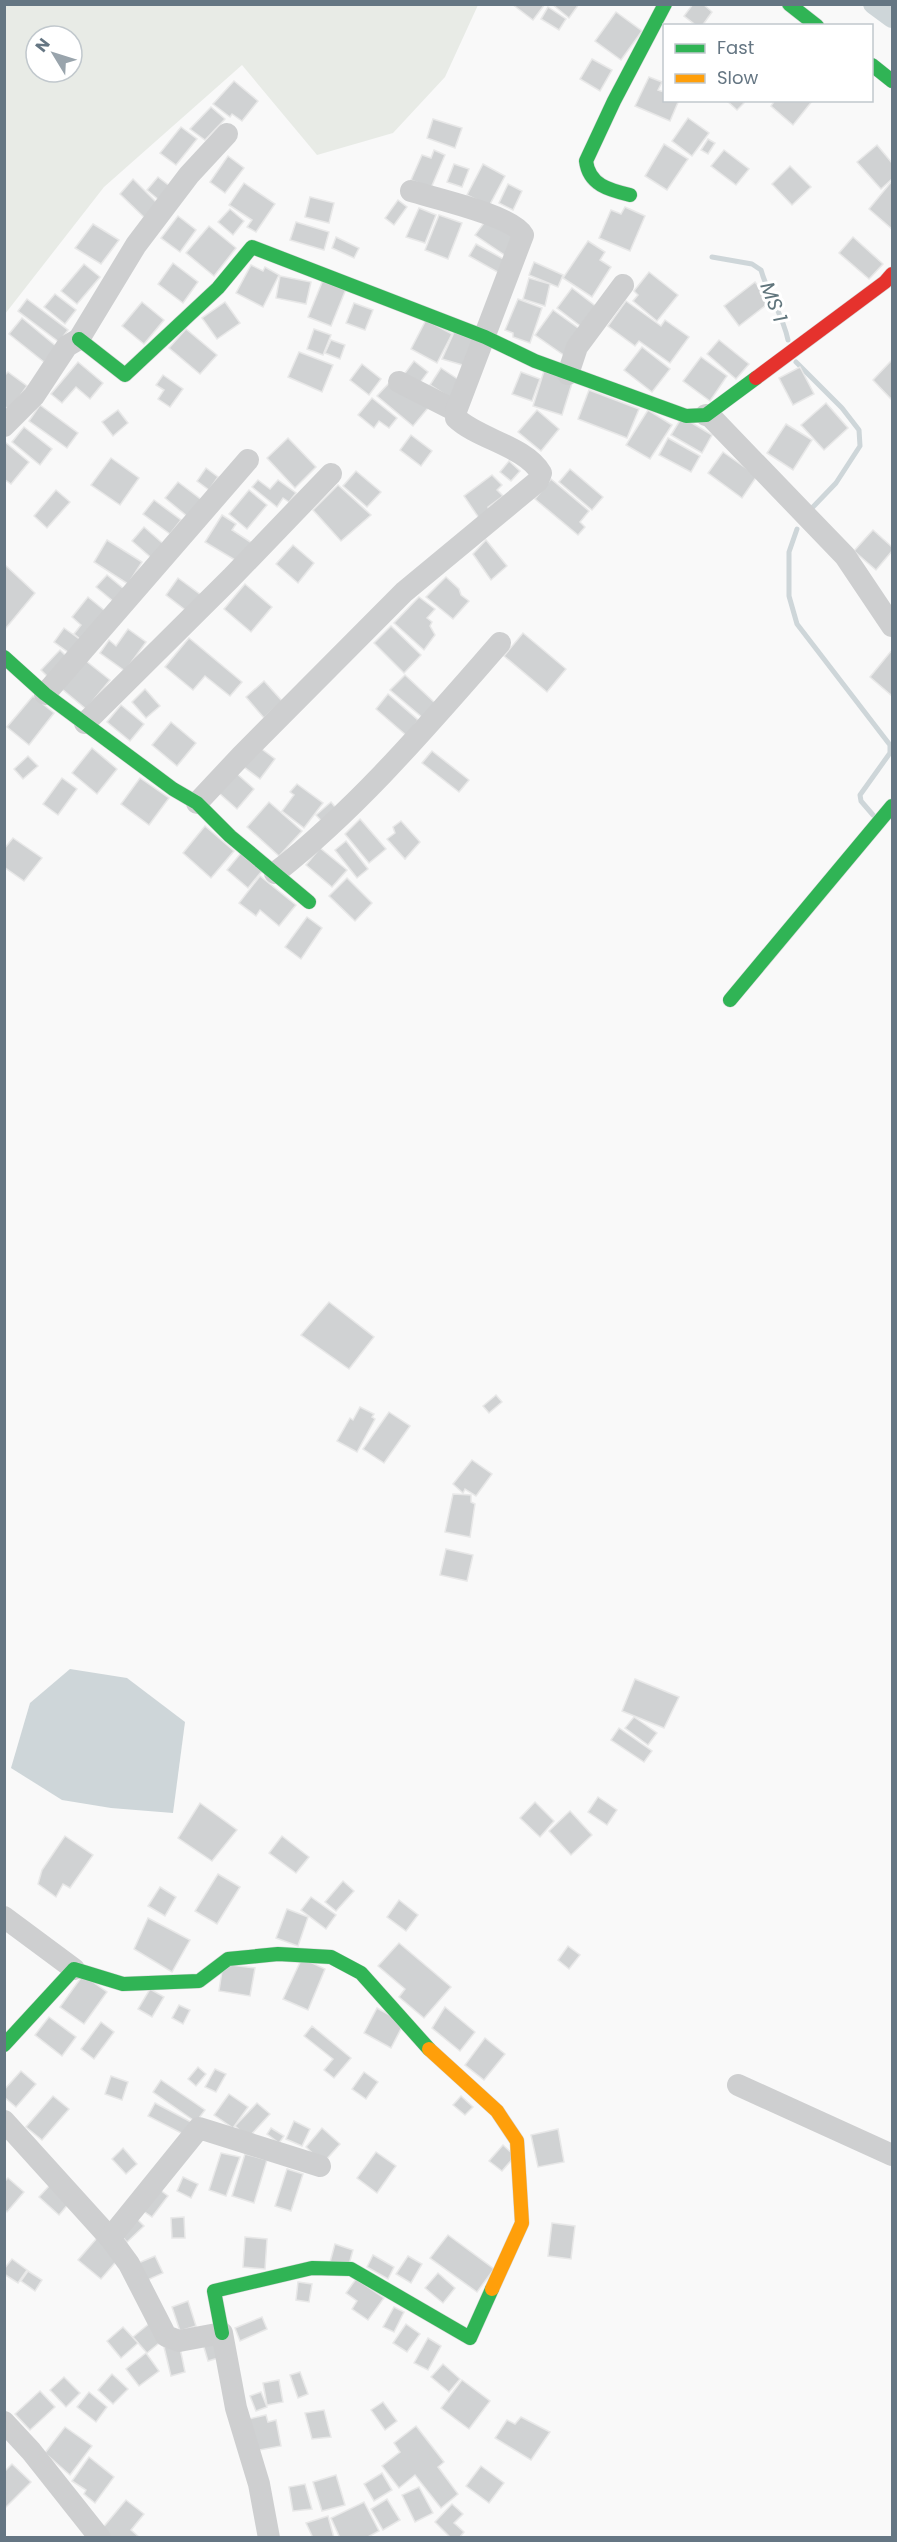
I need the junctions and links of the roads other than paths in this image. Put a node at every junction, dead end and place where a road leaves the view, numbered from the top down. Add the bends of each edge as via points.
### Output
1 (665, 4) edge
2 (789, 4) edge
3 (814, 24) edge
4 (873, 66) edge
5 (892, 81) edge
6 (226, 134) dead end
7 (411, 191) dead end
8 (630, 195) dead end
9 (890, 283) edge
10 (623, 285) dead end
11 (485, 337) junction
12 (79, 339) junction
13 (568, 374) junction
14 (399, 382) dead end
15 (456, 411) junction
16 (706, 415) junction
17 (4, 426) edge
18 (248, 460) dead end
19 (331, 474) dead end
20 (892, 626) edge
21 (500, 643) dead end
22 (4, 657) edge
23 (45, 694) junction
24 (86, 723) junction
25 (197, 803) junction
26 (892, 806) edge
27 (275, 873) junction
28 (309, 902) dead end
29 (730, 999) dead end
30 (4, 1917) edge
31 (74, 1969) junction
32 (4, 2045) edge
33 (738, 2085) dead end
34 (4, 2121) edge
35 (892, 2155) edge
36 (320, 2166) dead end
37 (110, 2238) junction
38 (222, 2332) junction
39 (4, 2422) edge
40 (100, 2538) edge
41 (269, 2538) edge

1 - 8 street via 586,161 592,181 613,192
2 - 3 street
4 - 5 street
6 - 12 street via 189,175 136,246
7 - 11 street via 498,217 520,228 523,235
9 - 16 street
10 - 13 street via 576,347
11 - 12 street via 252,247 218,288 125,375
11 - 13 street
11 - 15 street
12 - 17 street via 67,346 34,396
13 - 16 street via 686,416
14 - 15 street
15 - 25 street via 456,418 463,424 537,467 541,473 538,481 404,592
16 - 20 street via 844,556
18 - 23 street
19 - 24 street
21 - 27 street via 350,808
22 - 23 street
23 - 24 street
24 - 25 street
25 - 27 street
26 - 29 street
27 - 28 street
30 - 31 street
31 - 32 street
31 - 38 street via 123,1984 199,1982 228,1959 278,1954 331,1957 362,1973 437,2058 497,2111 518,2141 522,2223 470,2338 351,2270 312,2268 214,2291
33 - 35 street
34 - 37 street
36 - 37 street via 199,2128
37 - 38 street via 129,2264 166,2336 179,2341
38 - 41 street via 236,2408 259,2484
39 - 40 street

